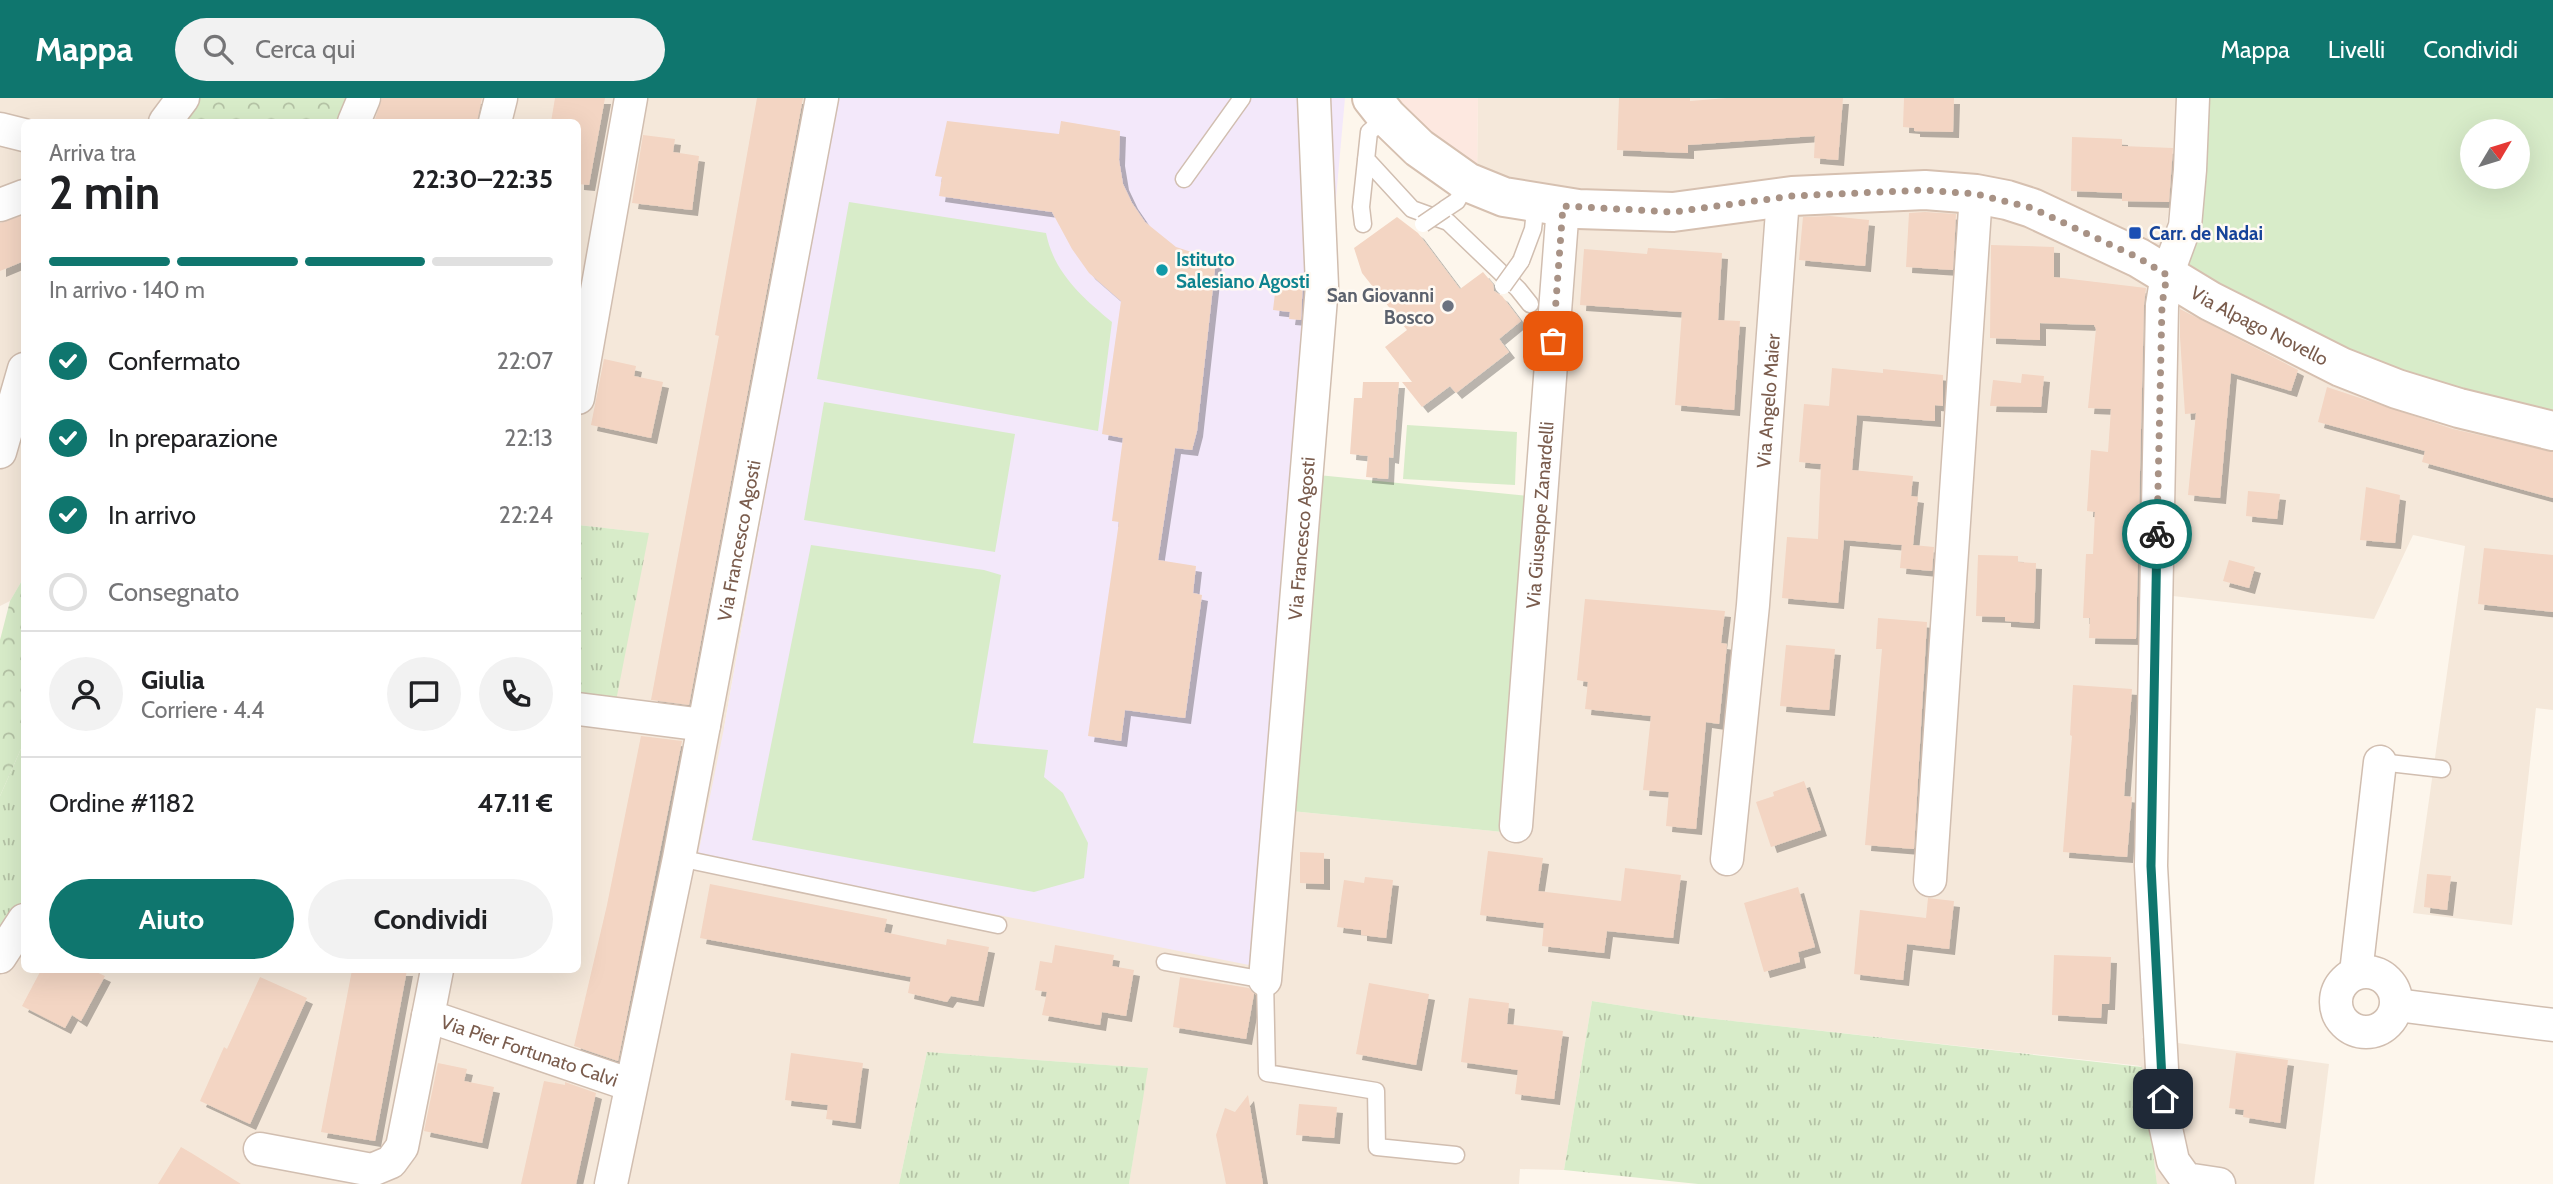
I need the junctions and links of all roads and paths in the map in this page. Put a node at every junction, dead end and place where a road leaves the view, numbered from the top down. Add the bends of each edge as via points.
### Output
1 (183, 98) edge
2 (364, 98) edge
3 (501, 98) edge
4 (631, 98) edge
5 (822, 98) edge
6 (1242, 98) edge
7 (1314, 98) edge
8 (2193, 98) edge
9 (1379, 108) edge
10 (168, 119) edge
11 (355, 119) edge
12 (496, 119) edge
13 (0, 129) edge
14 (21, 134) edge
15 (1366, 159) junction
16 (1184, 179) dead end
17 (1976, 194) junction
18 (1456, 196) junction
19 (21, 197) edge
20 (1783, 198) junction
21 (1534, 202) junction
22 (0, 205) edge
23 (1363, 224) dead end
24 (1419, 227) dead end
25 (2167, 275) junction
26 (1500, 288) dead end
27 (1530, 304) dead end
28 (21, 379) edge
29 (581, 381) edge
30 (2553, 431) edge
31 (0, 452) edge
32 (581, 709) edge
33 (704, 725) junction
34 (2380, 762) joint
35 (2442, 769) dead end
36 (1516, 826) dead end
37 (679, 859) junction
38 (1727, 859) dead end
39 (1930, 880) dead end
40 (21, 925) edge
41 (998, 925) dead end
42 (0, 957) edge
43 (1165, 962) dead end
44 (436, 973) edge
45 (2356, 973) junction
46 (1265, 980) junction
47 (2397, 1005) junction
48 (428, 1016) junction
49 (2553, 1025) edge
50 (631, 1085) junction
51 (260, 1149) dead end
52 (1456, 1155) dead end
53 (611, 1184) edge
54 (2219, 1184) edge

1 - 10 street
2 - 11 street
3 - 12 street
4 - 29 street
5 - 33 street, Via Francesco Agosti
6 - 16 lane
7 - 46 street, Via Francesco Agosti via 1322,286
8 - 25 street via 2185,226
9 - 15 lane via 1369,132
9 - 18 street, Via Alpago Novello via 1419,148
13 - 14 street
15 - 23 lane
15 - 27 lane via 1412,209 1448,222
17 - 20 street, Via Alpago Novello via 1925,190
17 - 25 street, Via Alpago Novello via 2032,208
17 - 39 street
18 - 21 street, Via Alpago Novello
18 - 24 lane, bridge
19 - 22 street
20 - 21 street, Via Alpago Novello via 1673,212
20 - 38 street, Via Angelo Maier
21 - 26 lane, bridge via 1533,229 1521,261
21 - 36 street, Via Giuseppe Zanardelli
25 - 30 street, Via Alpago Novello via 2341,367 2459,408
25 - 54 street via 2162,304 2151,866 2165,1124 2173,1161 2186,1179
28 - 31 street
32 - 33 street
33 - 37 street, Via Francesco Agosti
34 - 35 lane
34 - 45 street
37 - 41 lane
37 - 50 street, Via Francesco Agosti
40 - 42 street
43 - 46 lane
44 - 48 street, Via Pier Fortunato Calvi
45 - 47 street via 2371,972 2385,978 2395,990
45 - 47 street via 2343,983 2336,997 2338,1013 2348,1026 2362,1032 2378,1030 2390,1020
46 - 52 lane via 1268,1073 1376,1091 1377,1147
47 - 49 street
48 - 50 street, Via Pier Fortunato Calvi
48 - 51 street, Via Pier Fortunato Calvi via 402,1147 391,1162 372,1170
50 - 53 street, Via Francesco Agosti

